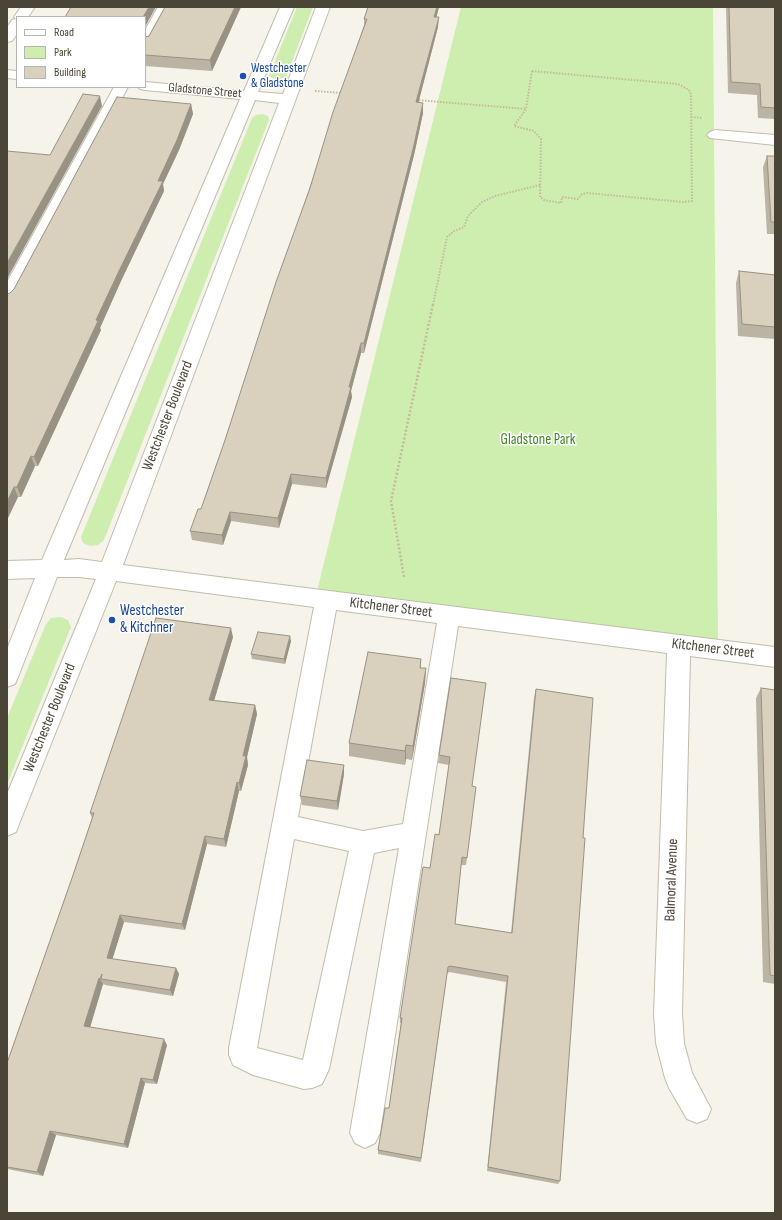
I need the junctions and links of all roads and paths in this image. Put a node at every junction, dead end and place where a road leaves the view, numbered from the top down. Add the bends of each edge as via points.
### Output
1 (28, 7) edge
2 (165, 7) edge
3 (287, 7) edge
4 (323, 7) edge
5 (22, 16) edge
6 (16, 24) edge
7 (7, 38) edge
8 (146, 41) edge
9 (146, 86) edge
10 (120, 88) edge
11 (315, 91) dead end
12 (346, 94) edge
13 (250, 95) junction
14 (288, 98) junction
15 (409, 99) edge
16 (526, 109) junction
17 (715, 135) dead end
18 (775, 140) edge
19 (540, 185) junction
20 (7, 298) edge
21 (50, 569) junction
22 (7, 570) edge
23 (109, 572) junction
24 (404, 577) dead end
25 (327, 600) junction
26 (449, 615) junction
27 (679, 645) junction
28 (775, 657) edge
29 (7, 677) edge
30 (7, 824) edge
31 (284, 825) junction
32 (413, 834) junction
33 (363, 843) junction
34 (697, 1109) dead end
35 (365, 1133) dead end

1 - 5 street
2 - 8 street
3 - 13 street
4 - 14 street, Westchester Boulevard
6 - 7 street
9 - 13 street, Gladstone Street
10 - 20 street
11 - 12 path
13 - 14 street, Gladstone Street
13 - 21 street
14 - 23 street, Westchester Boulevard
15 - 16 path
16 - 19 path via 514,126 539,134
16 - 19 path via 532,71 678,84 689,90 691,95 693,199 690,202 587,193 578,199 562,197 561,203 540,197
17 - 18 street
19 - 24 path via 495,196 482,202 468,216 464,227 447,237 391,501
21 - 22 street, Kitchener Street
21 - 23 street, Kitchener Street via 79,568
21 - 29 street
23 - 25 street, Kitchener Street
23 - 30 street, Westchester Boulevard
25 - 26 street, Kitchener Street
25 - 31 street
26 - 27 street, Kitchener Street
26 - 32 street
27 - 28 street, Kitchener Street
27 - 34 street, Balmoral Avenue via 668,1014 670,1043 679,1078
31 - 33 street
31 - 33 street via 243,1055 253,1061 304,1075 312,1074 315,1069
32 - 33 street
32 - 35 street

